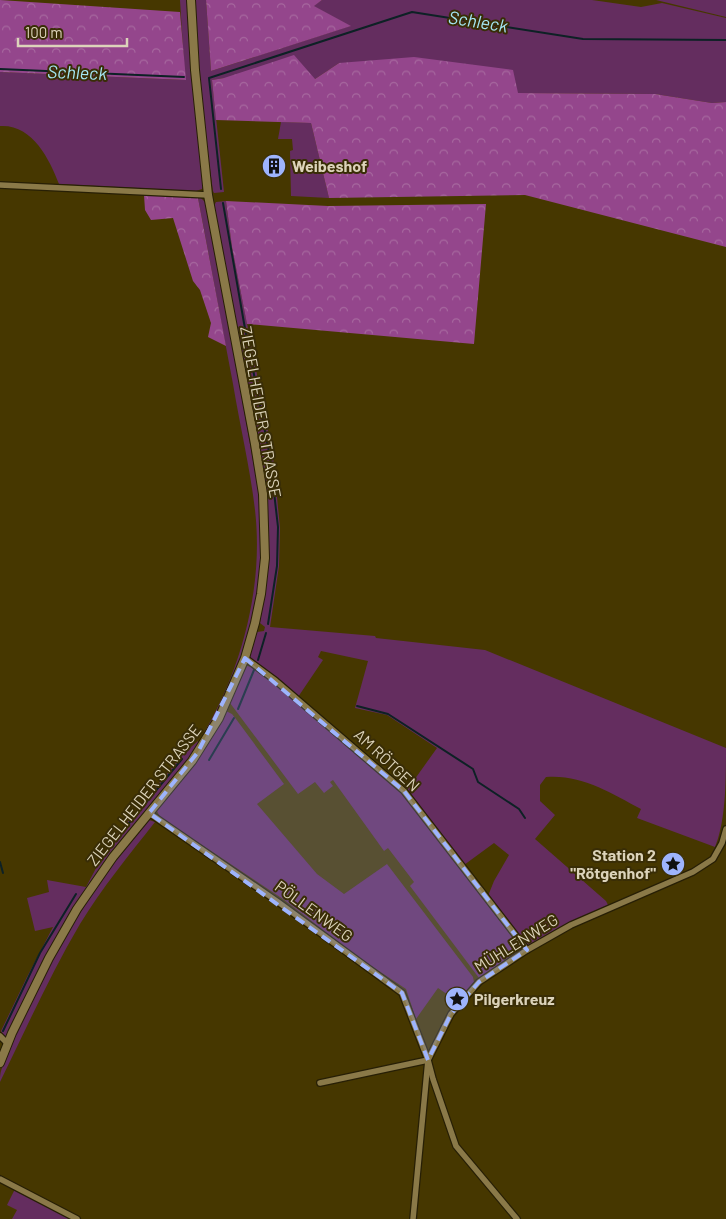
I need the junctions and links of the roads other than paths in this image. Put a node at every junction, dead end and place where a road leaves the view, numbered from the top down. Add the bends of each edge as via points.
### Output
1 (191, 0) edge
2 (0, 184) edge
3 (208, 195) junction
4 (245, 658) junction
5 (149, 813) junction
6 (726, 829) edge
7 (527, 950) junction
8 (0, 1036) edge
9 (8, 1044) junction
10 (428, 1060) junction
11 (0, 1064) edge
12 (320, 1083) dead end
13 (0, 1179) edge
14 (77, 1219) edge
15 (413, 1219) edge
16 (517, 1219) edge

1 - 3 street, ZIEGELHEIDER STRASSE
2 - 3 street
3 - 4 street, ZIEGELHEIDER STRASSE via 255,444 264,513 265,558 261,594
4 - 5 street, ZIEGELHEIDER STRASSE via 209,735
4 - 7 street, AM RÖTGEN via 276,680 404,791
5 - 9 street, ZIEGELHEIDER STRASSE via 77,909 49,958
5 - 10 street, PÖLLENWEG via 402,993
6 - 7 street, MÜHLENWEG via 713,859 693,872 570,925
7 - 10 street, MÜHLENWEG via 479,982 451,1014
8 - 9 street
9 - 11 street, ZIEGELHEIDER STRASSE
10 - 12 street
10 - 15 street, MÜHLENWEG
10 - 16 street, PÖLLENWEG via 456,1146
13 - 14 street

